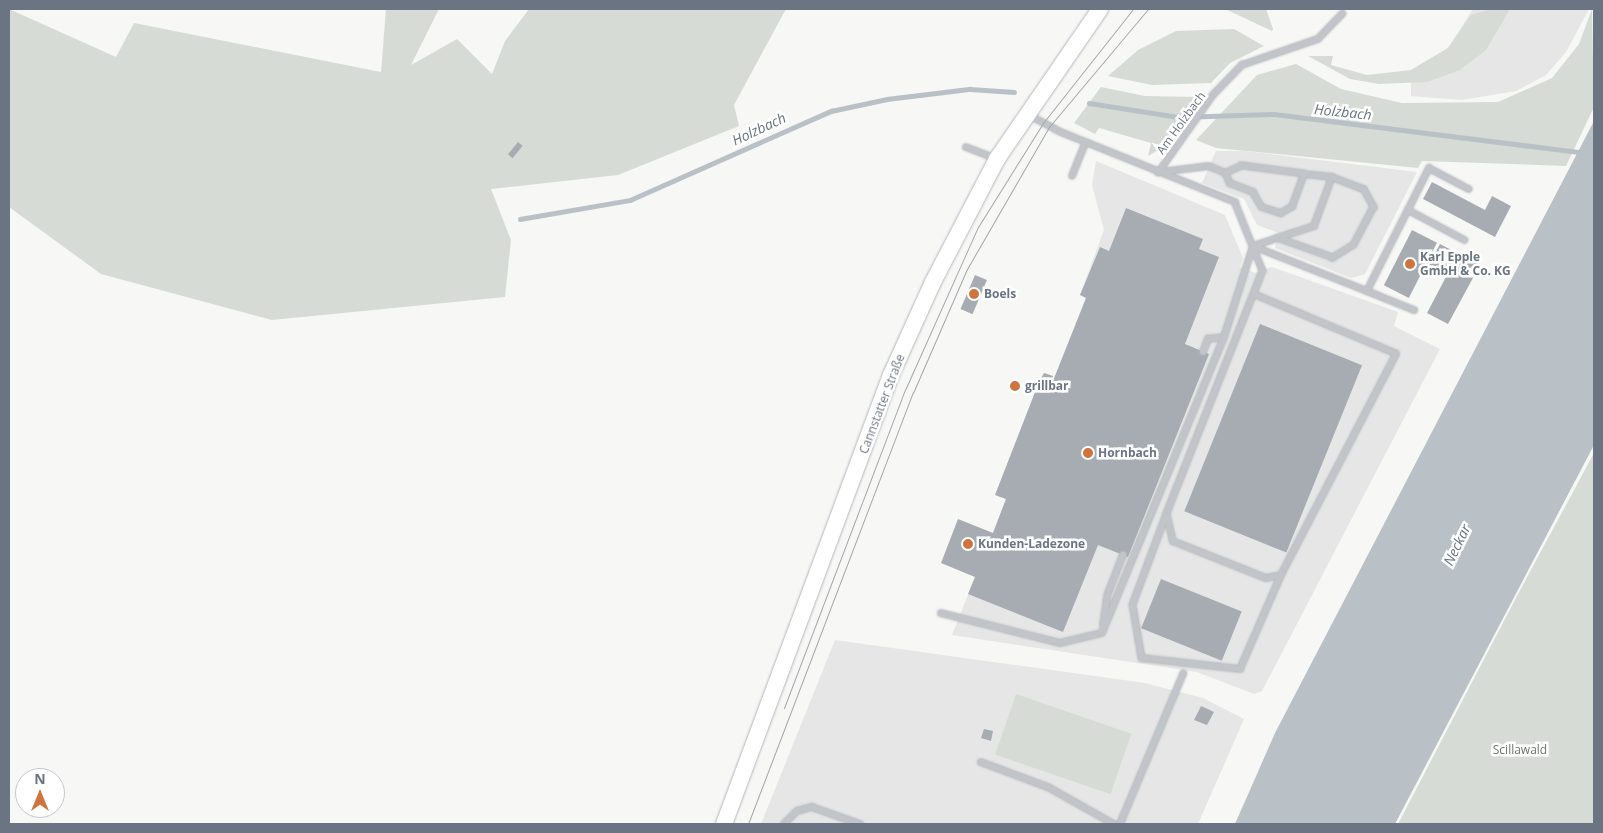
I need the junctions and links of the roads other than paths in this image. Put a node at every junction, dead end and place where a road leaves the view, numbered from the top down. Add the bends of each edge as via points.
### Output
1 (1100, 10) edge
2 (1342, 14) dead end
3 (1026, 112) junction
4 (1085, 143) junction
5 (966, 147) dead end
6 (997, 159) junction
7 (1158, 173) junction
8 (1226, 173) junction
9 (1304, 174) junction
10 (1072, 176) dead end
11 (1332, 178) junction
12 (1468, 189) dead end
13 (1408, 210) junction
14 (1278, 238) junction
15 (1465, 240) dead end
16 (1253, 246) junction
17 (1367, 291) junction
18 (1255, 295) junction
19 (1414, 310) dead end
20 (1224, 337) junction
21 (1203, 352) dead end
22 (1167, 514) junction
23 (1123, 555) dead end
24 (1281, 576) junction
25 (940, 613) dead end
26 (1102, 633) junction
27 (1183, 674) dead end
28 (981, 762) dead end
29 (724, 824) edge
30 (784, 824) edge
31 (860, 824) edge
32 (1114, 824) edge
33 (1120, 824) edge

1 - 3 main road, Cannstatter Straße
2 - 7 lane, Am Holzbach via 1318,39 1242,65 1213,95
3 - 4 lane, Am Holzbach
3 - 6 main road, Cannstatter Straße
4 - 7 lane, Am Holzbach
4 - 10 lane
5 - 6 lane
6 - 29 main road, Cannstatter Straße via 933,282 892,375
7 - 8 lane via 1209,166
7 - 16 lane via 1235,202
8 - 9 lane via 1242,166
8 - 9 lane via 1230,183 1253,192 1262,206 1281,214 1292,206
9 - 11 lane
11 - 14 lane via 1314,226
11 - 14 lane via 1364,189 1374,207 1354,245 1333,258
12 - 13 lane via 1429,168
13 - 15 lane
13 - 17 lane
14 - 16 lane
16 - 17 lane
16 - 18 lane via 1263,271
16 - 20 lane
17 - 19 lane
18 - 22 lane
18 - 24 lane via 1396,354
20 - 21 lane via 1208,339
20 - 26 lane
22 - 24 lane via 1173,541 1266,578
22 - 24 lane via 1133,604 1142,658 1240,669
23 - 26 lane via 1107,596
25 - 26 lane via 1060,643
27 - 33 lane
28 - 32 lane via 1048,787
30 - 31 lane via 797,810 812,807

